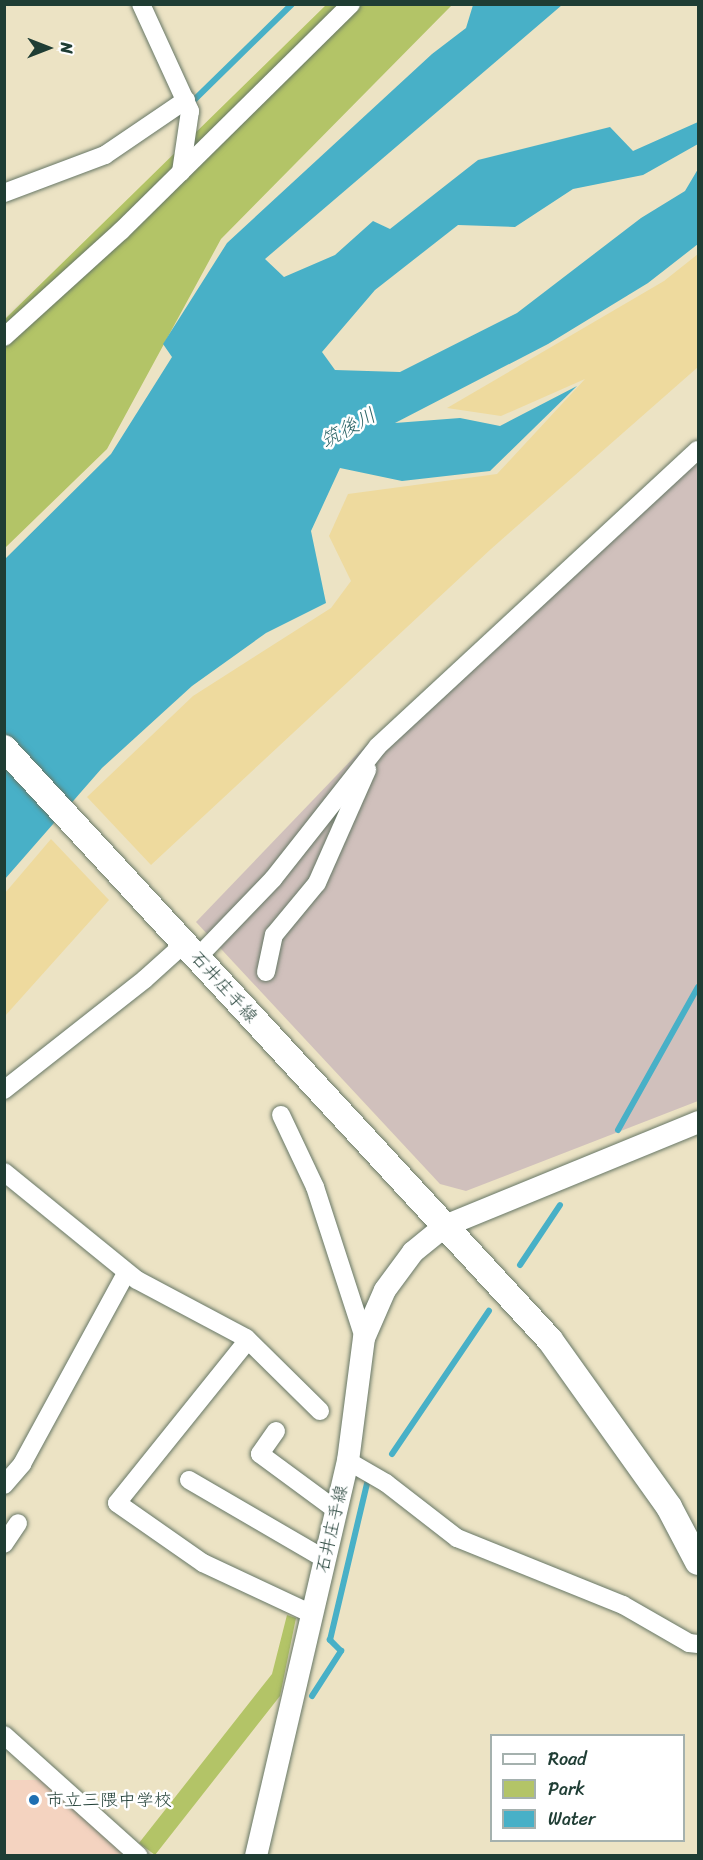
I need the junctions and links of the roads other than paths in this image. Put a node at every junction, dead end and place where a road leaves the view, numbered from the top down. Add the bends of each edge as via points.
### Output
1 (141, 4) edge
2 (351, 4) edge
3 (188, 106) junction
4 (181, 172) junction
5 (4, 194) edge
6 (4, 337) edge
7 (699, 450) edge
8 (378, 746) junction
9 (4, 747) edge
10 (184, 941) junction
11 (266, 972) dead end
12 (4, 1090) edge
13 (281, 1115) dead end
14 (699, 1122) edge
15 (4, 1172) edge
16 (445, 1226) junction
17 (126, 1273) junction
18 (364, 1338) junction
19 (248, 1340) junction
20 (320, 1411) dead end
21 (276, 1431) dead end
22 (348, 1461) junction
23 (189, 1480) dead end
24 (4, 1485) edge
25 (336, 1510) junction
26 (18, 1523) dead end
27 (4, 1544) edge
28 (325, 1559) junction
29 (699, 1562) edge
30 (312, 1614) junction
31 (699, 1644) edge
32 (4, 1735) edge
33 (139, 1856) edge
34 (256, 1856) edge

1 - 3 street
2 - 4 street
3 - 4 street
3 - 5 street via 105,155
4 - 6 street
7 - 8 street
8 - 10 street via 273,879
8 - 11 street via 317,884 274,935
9 - 10 main road, 石井庄手線
10 - 12 street via 145,979
10 - 16 main road, 石井庄手線
13 - 18 street via 315,1187
14 - 16 street
15 - 17 street
16 - 18 street, 石井庄手線 via 413,1252 385,1290
16 - 29 main road, 石井庄手線 via 550,1340 582,1382 669,1507
17 - 19 street
17 - 24 street via 22,1464
18 - 22 street, 石井庄手線
19 - 20 street
19 - 30 street via 117,1503 203,1563
21 - 25 street via 260,1454
22 - 25 street, 石井庄手線
22 - 31 street via 386,1483 457,1538 623,1605 689,1643
23 - 28 street
25 - 28 street, 石井庄手線
26 - 27 street
28 - 30 street, 石井庄手線
30 - 34 street, 石井庄手線
32 - 33 street

